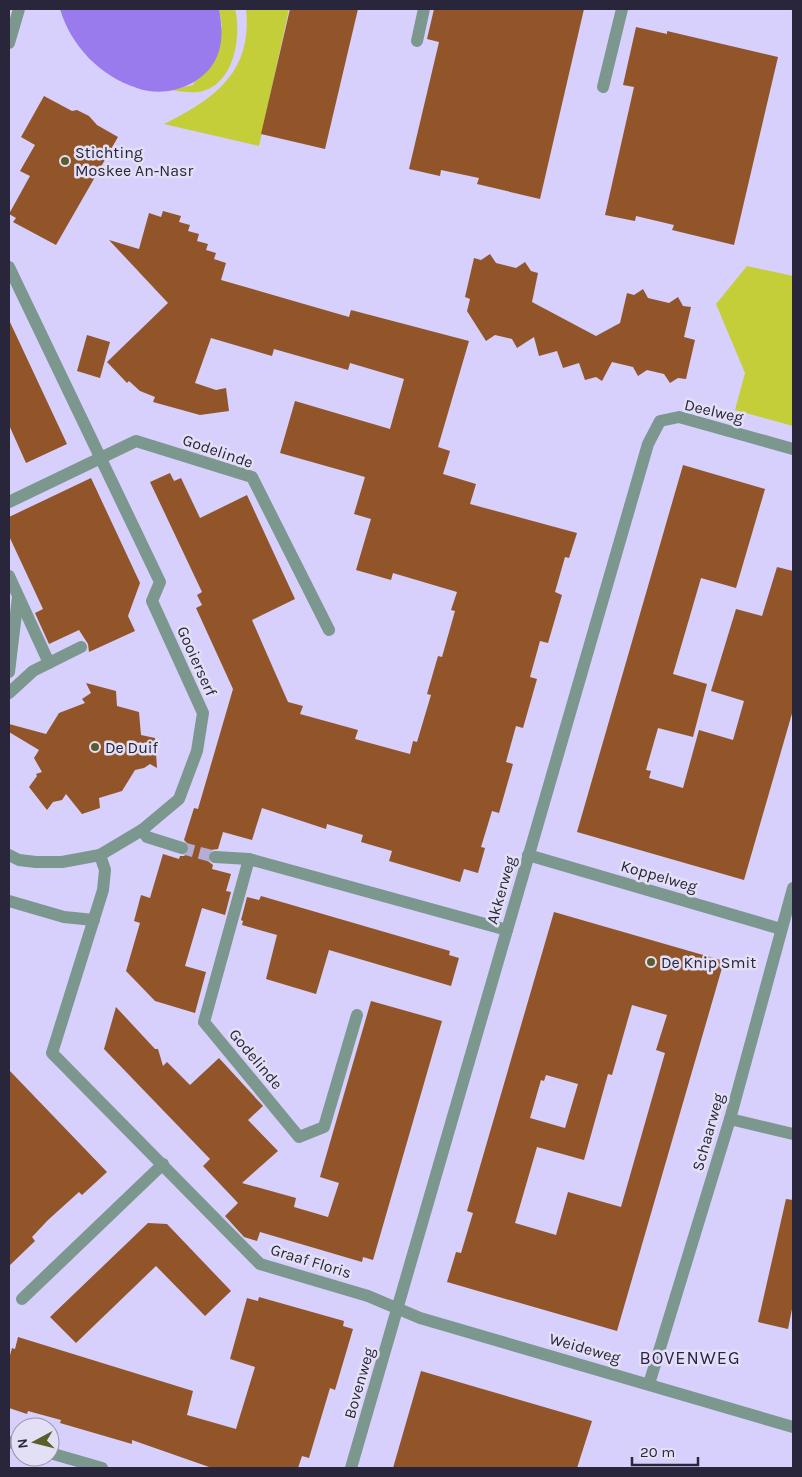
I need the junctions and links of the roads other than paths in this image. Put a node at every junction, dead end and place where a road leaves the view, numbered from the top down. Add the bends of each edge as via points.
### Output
1 (18, 9) edge
2 (424, 9) edge
3 (622, 9) edge
4 (417, 41) dead end
5 (9, 43) edge
6 (603, 87) dead end
7 (9, 267) edge
8 (793, 449) edge
9 (100, 458) junction
10 (638, 482) joint
11 (9, 502) edge
12 (9, 576) edge
13 (18, 597) junction
14 (329, 630) dead end
15 (81, 647) dead end
16 (49, 663) junction
17 (9, 672) edge
18 (9, 693) edge
19 (142, 830) junction
20 (182, 848) tunnel mouth
21 (9, 855) edge
22 (528, 855) junction
23 (100, 856) junction
24 (215, 857) tunnel mouth
25 (250, 859) junction
26 (792, 894) edge
27 (9, 901) edge
28 (94, 920) junction
29 (781, 928) junction
30 (507, 930) junction
31 (357, 1015) dead end
32 (730, 1119) junction
33 (793, 1134) edge
34 (163, 1164) junction
35 (22, 1299) dead end
36 (398, 1308) junction
37 (649, 1384) junction
38 (793, 1427) edge
39 (60, 1456) edge
40 (102, 1468) edge
41 (351, 1468) edge

1 - 5 street
2 - 4 street
3 - 6 street
7 - 9 street, Gooierserf
8 - 10 street, Deelweg via 679,417 660,421 648,444
9 - 11 street, Godelinde
9 - 14 street, Godelinde via 136,441 252,477
9 - 19 street, Gooierserf via 160,582 152,601 203,713 197,751 178,798
10 - 22 street, Akkerweg
12 - 13 street
13 - 16 street
13 - 17 street
15 - 16 street
16 - 18 street
19 - 20 street via 147,837
19 - 23 street, Gooierserf
21 - 23 street via 36,862
22 - 29 street, Koppelweg
22 - 30 street, Akkerweg
23 - 28 street via 105,878
24 - 25 street
25 - 30 street
25 - 31 street, Godelinde via 204,1022 299,1136 324,1128
26 - 29 street, Schaarweg
27 - 28 street via 64,917
28 - 34 street, Graaf Floris via 52,1053
29 - 32 street, Schaarweg
30 - 36 street, Akkerweg
32 - 33 street
32 - 37 street, Schaarweg
34 - 35 street
34 - 36 street, Graaf Floris via 260,1264
36 - 37 street, Weideweg via 420,1318
36 - 41 street, Bovenweg
37 - 38 street, Weideweg
39 - 40 street

